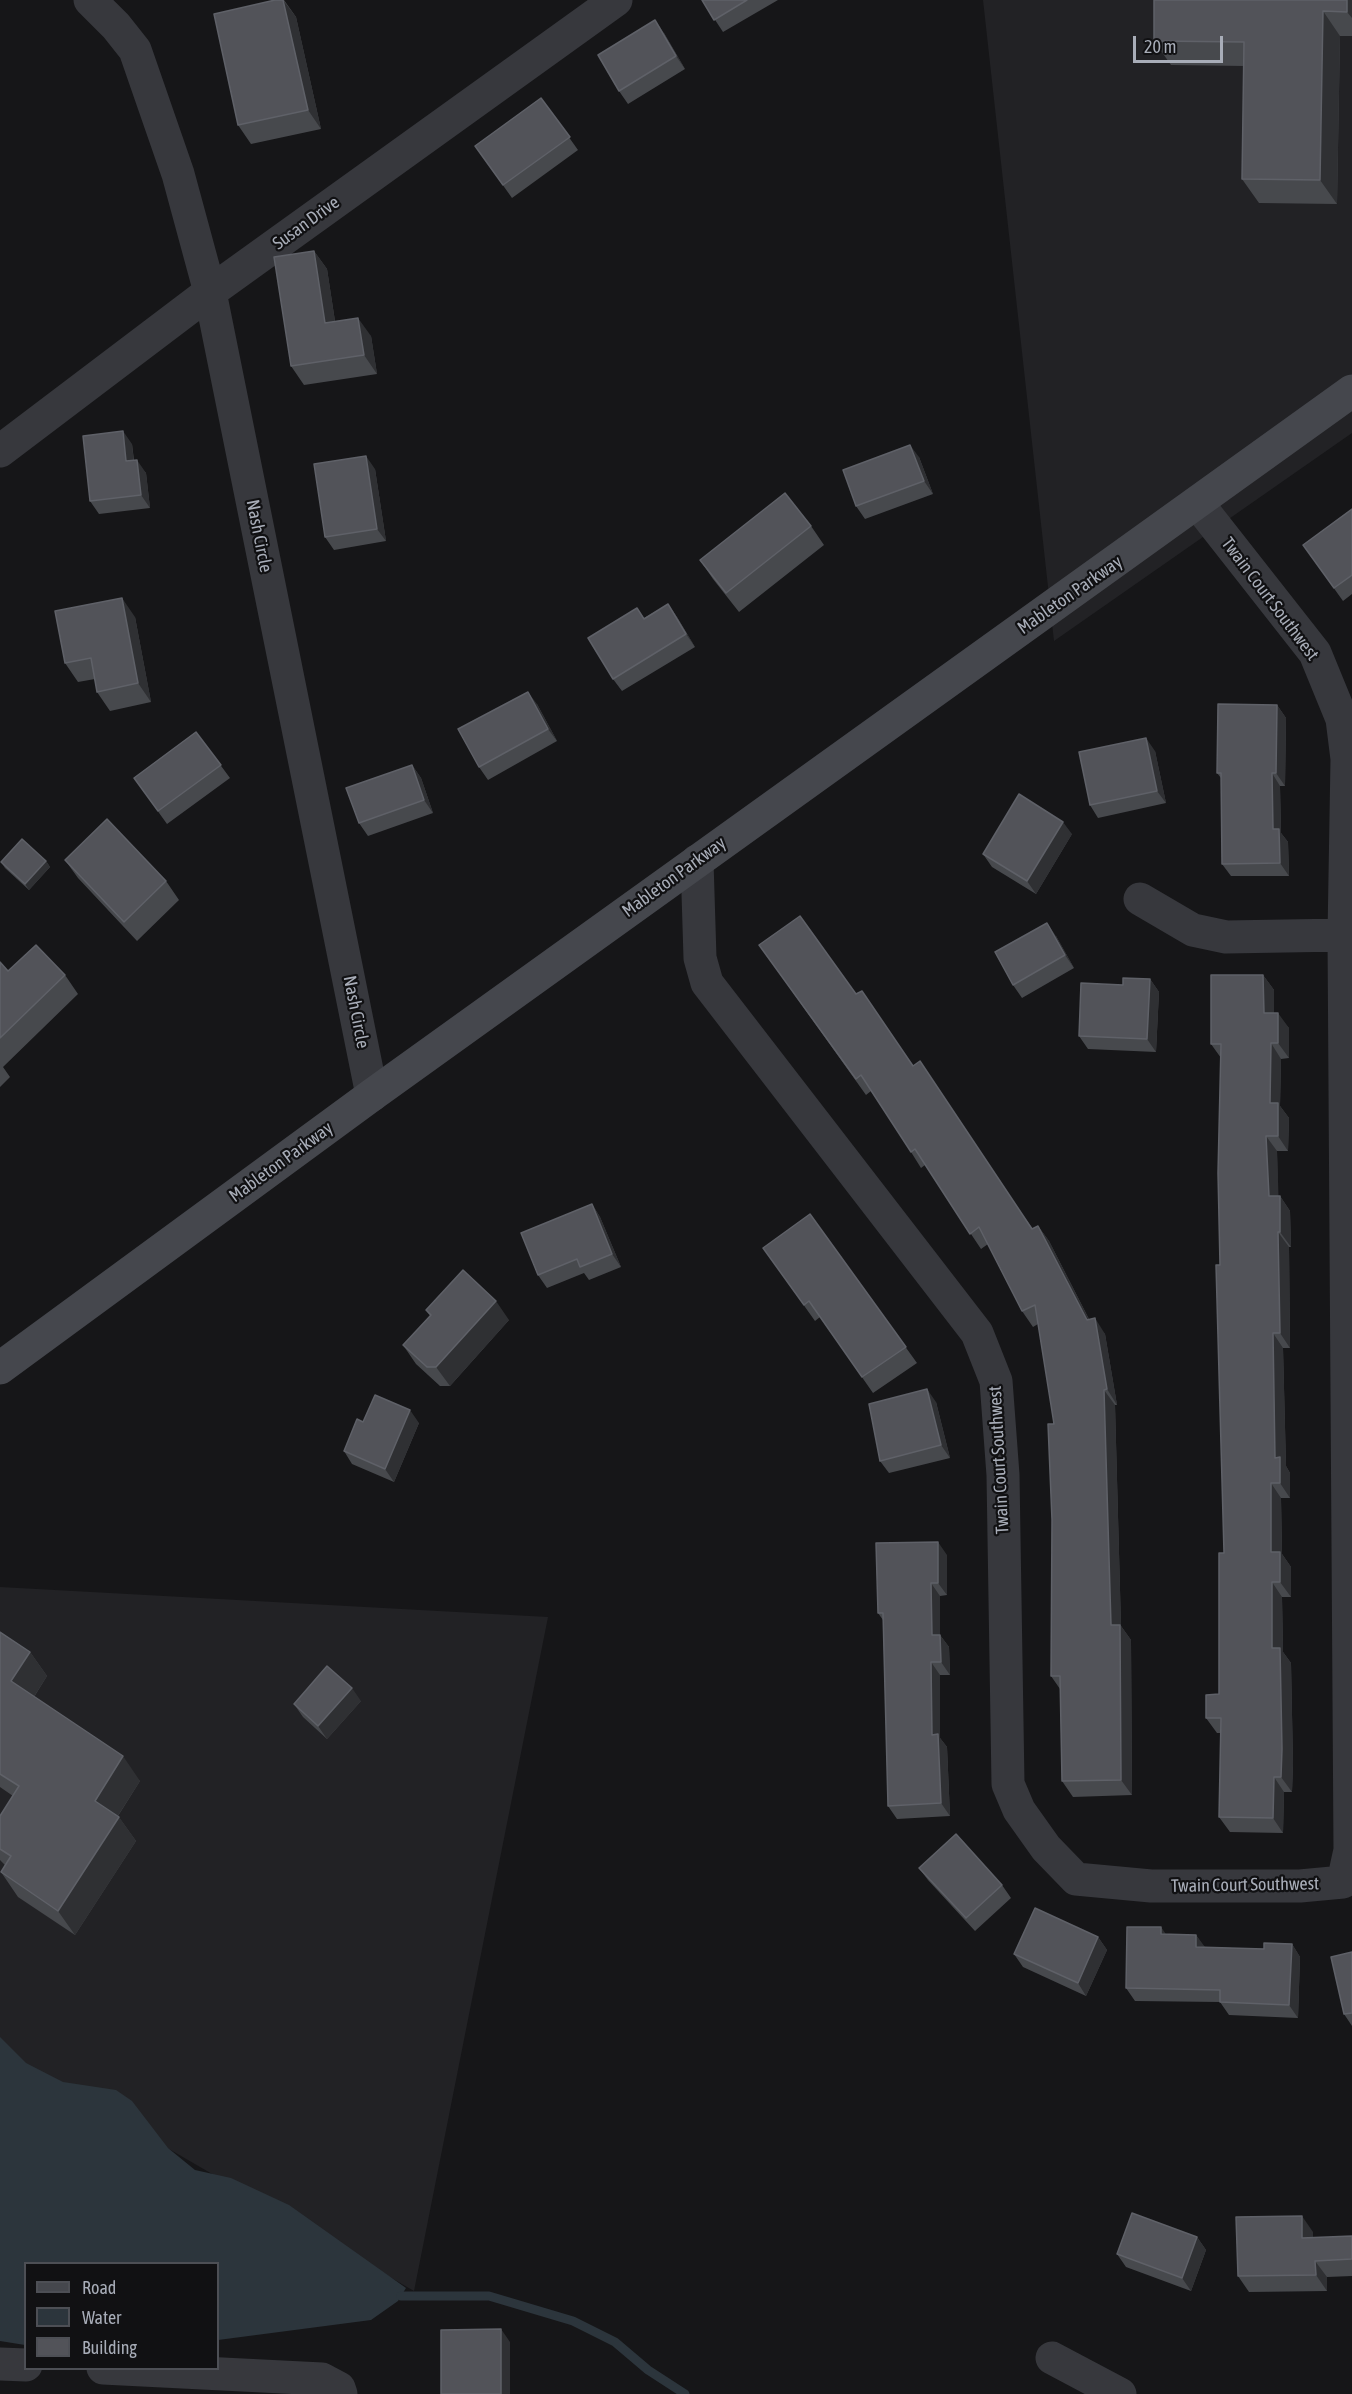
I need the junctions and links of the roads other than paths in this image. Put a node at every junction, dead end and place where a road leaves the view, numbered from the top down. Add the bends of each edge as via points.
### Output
1 (90, 0) edge
2 (616, 0) edge
3 (210, 292) junction
4 (1352, 391) edge
5 (0, 451) edge
6 (1198, 504) junction
7 (697, 861) junction
8 (1140, 899) dead end
9 (1344, 935) junction
10 (372, 1095) junction
11 (0, 1368) edge
12 (1052, 2358) dead end
13 (0, 2364) edge
14 (24, 2365) edge
15 (144, 2370) edge
16 (340, 2394) edge
17 (1120, 2394) edge

1 - 3 street, Nash Circle via 135,50 178,174
2 - 3 street, Susan Drive
3 - 5 street, Susan Drive
3 - 10 street, Nash Circle
4 - 6 main road, Mableton Parkway
6 - 7 main road, Mableton Parkway
6 - 9 street, Twain Court Southwest via 1315,653 1342,719 1347,759
7 - 9 street, Twain Court Southwest via 700,958 707,983 977,1333 996,1381 1003,1475 1008,1784 1019,1810 1046,1848 1076,1879 1151,1886 1299,1886 1343,1882 1350,1850
7 - 10 main road, Mableton Parkway
8 - 9 street via 1193,930 1226,937
10 - 11 main road, Mableton Parkway
12 - 17 street
13 - 14 street
15 - 16 street via 322,2379 339,2388

